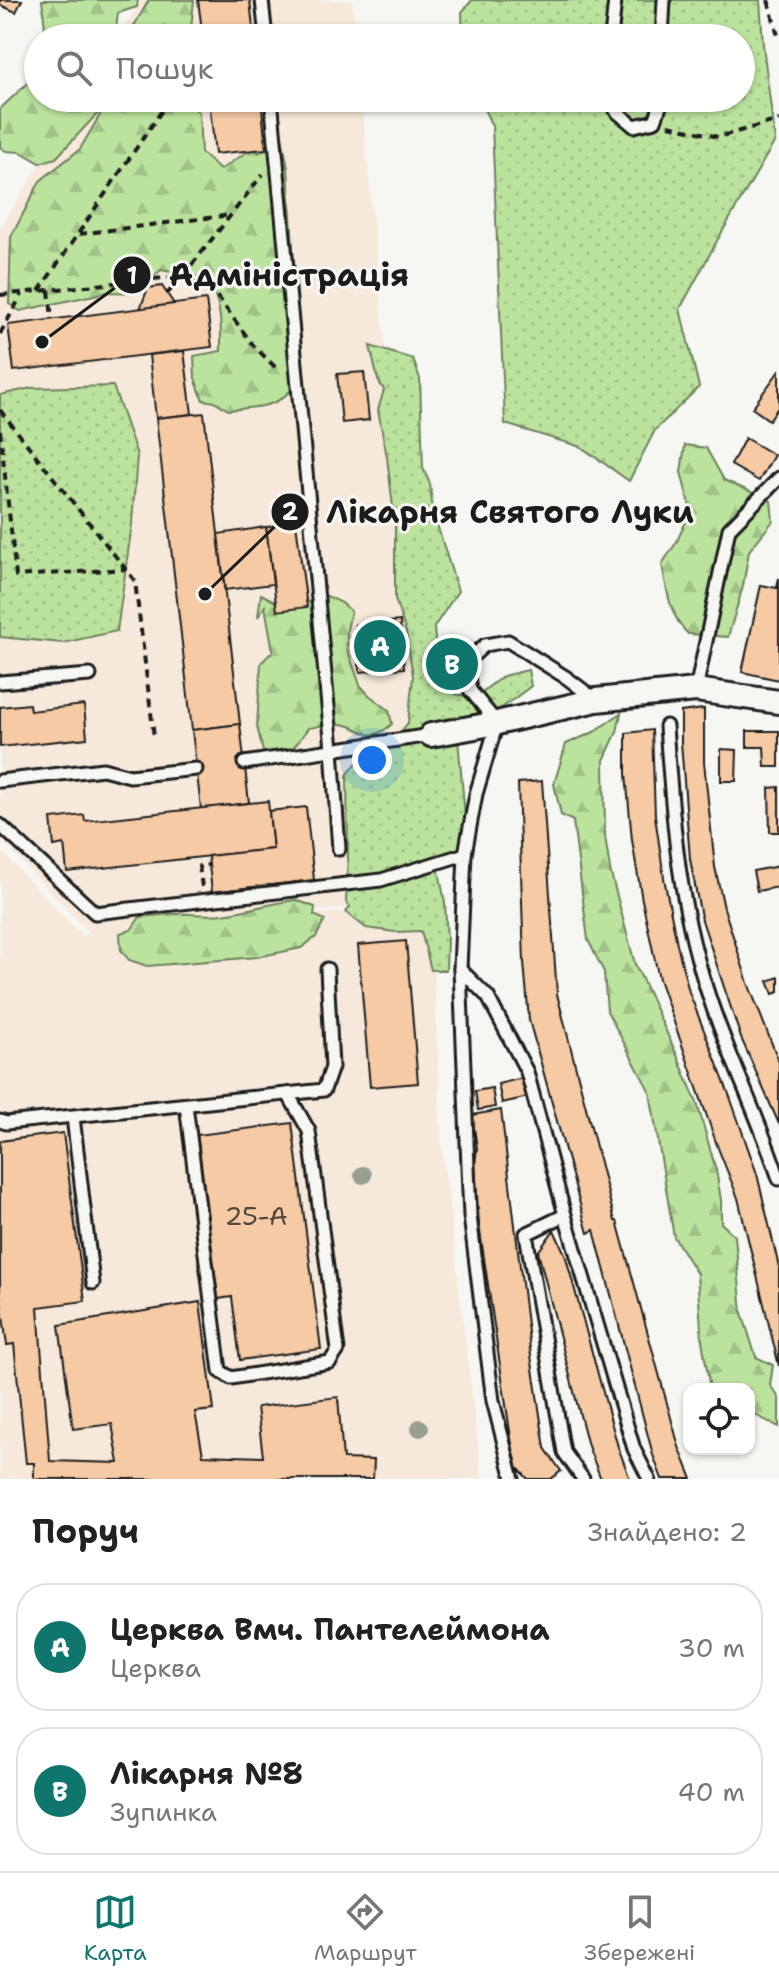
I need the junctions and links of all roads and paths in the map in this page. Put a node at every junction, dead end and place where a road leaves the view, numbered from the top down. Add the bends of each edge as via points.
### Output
1 (262, 0) edge
2 (615, 0) edge
3 (664, 0) edge
4 (768, 0) edge
5 (265, 24) edge
6 (612, 24) edge
7 (663, 24) edge
8 (779, 39) edge
9 (161, 112) edge
10 (272, 112) edge
11 (617, 112) edge
12 (658, 112) edge
13 (779, 120) edge
14 (655, 121) junction
15 (277, 156) junction
16 (231, 215) junction
17 (77, 234) junction
18 (183, 276) junction
19 (173, 277) junction
20 (49, 290) junction
21 (39, 291) junction
22 (23, 292) junction
23 (167, 294) dead end
24 (0, 295) edge
25 (52, 319) dead end
26 (0, 334) edge
27 (299, 390) junction
28 (0, 410) edge
29 (0, 430) edge
30 (779, 478) edge
31 (126, 569) junction
32 (90, 675) dead end
33 (0, 682) edge
34 (696, 690) junction
35 (596, 700) junction
36 (779, 702) edge
37 (497, 723) junction
38 (666, 726) dead end
39 (431, 735) joint
40 (154, 737) dead end
41 (332, 749) junction
42 (244, 763) dead end
43 (196, 769) dead end
44 (0, 781) edge
45 (0, 825) edge
46 (339, 849) dead end
47 (465, 854) junction
48 (209, 865) dead end
49 (202, 883) dead end
50 (327, 969) dead end
51 (460, 969) junction
52 (288, 1094) junction
53 (186, 1105) junction
54 (73, 1117) junction
55 (0, 1121) edge
56 (779, 1179) edge
57 (565, 1215) junction
58 (93, 1283) dead end
59 (513, 1479) edge
60 (583, 1479) edge
61 (649, 1479) edge

1 - 5 lane
2 - 6 lane
3 - 7 lane
4 - 8 path
9 - 17 path
10 - 15 lane
11 - 14 lane via 634,126
12 - 14 lane
13 - 14 path via 718,137
15 - 16 path
15 - 27 lane
16 - 17 path
16 - 18 path
17 - 21 path
18 - 19 path
18 - 27 path via 214,292 253,345
19 - 20 path
19 - 23 path
20 - 21 path
20 - 25 path
21 - 22 path
22 - 24 path
22 - 26 path
27 - 41 lane
28 - 31 path
29 - 31 path via 16,576
30 - 34 lane via 729,529
31 - 40 path via 135,581
32 - 33 lane
34 - 35 street
34 - 36 street
35 - 37 street
35 - 37 lane via 508,641 485,645 466,662 470,690
37 - 39 street
37 - 47 lane
38 - 56 lane via 677,862 700,969
39 - 41 lane
41 - 42 lane
41 - 46 lane
43 - 44 lane via 130,776 103,769
45 - 47 lane via 95,913 381,880
47 - 51 lane
48 - 49 path via 199,866
50 - 52 lane via 332,1067 324,1090
51 - 57 lane via 488,997 527,1072
51 - 59 lane via 470,1216 493,1401
52 - 53 lane
52 - 53 lane via 309,1131 338,1350 330,1362 231,1378 220,1371
53 - 54 lane
54 - 55 lane
54 - 58 lane
57 - 60 lane via 526,1234 564,1452
57 - 61 lane via 634,1449

